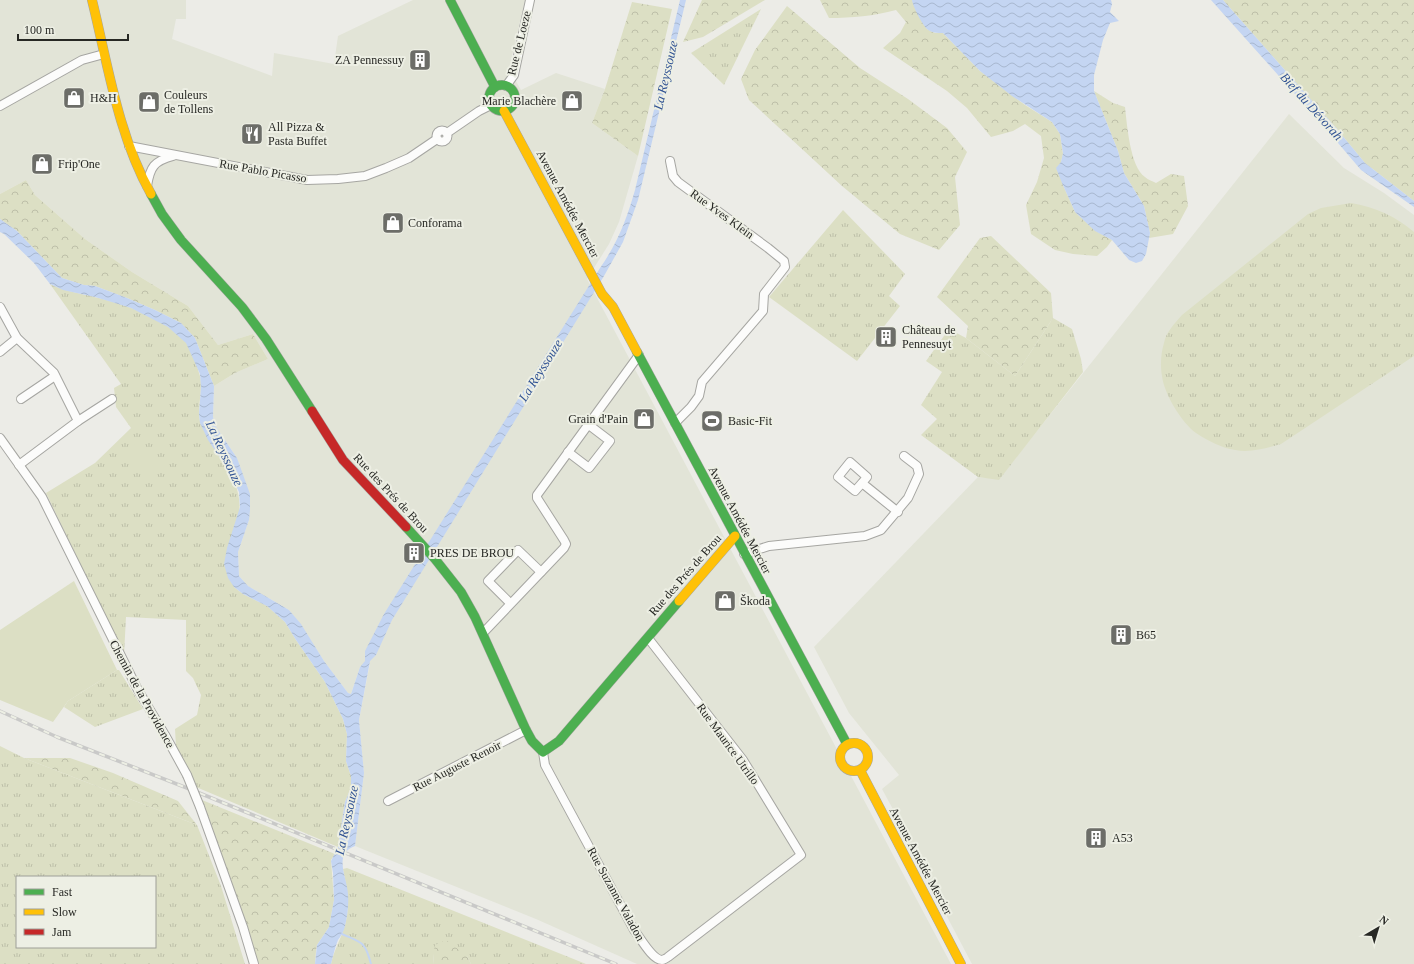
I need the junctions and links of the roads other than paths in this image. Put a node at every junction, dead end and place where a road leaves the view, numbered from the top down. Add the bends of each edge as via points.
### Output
1 (92, 0) edge
2 (450, 0) edge
3 (530, 0) edge
4 (104, 54) junction
5 (506, 86) junction
6 (495, 87) junction
7 (492, 105) junction
8 (0, 106) edge
9 (508, 109) junction
10 (129, 146) junction
11 (176, 155) junction
12 (670, 161) dead end
13 (147, 187) junction
14 (594, 271) junction
15 (0, 307) edge
16 (613, 307) junction
17 (17, 338) junction
18 (0, 352) edge
19 (639, 356) junction
20 (55, 376) junction
21 (21, 399) dead end
22 (112, 399) dead end
23 (78, 422) junction
24 (675, 423) junction
25 (589, 425) junction
26 (0, 438) edge
27 (568, 452) junction
28 (904, 456) dead end
29 (19, 465) junction
30 (862, 483) dead end
31 (898, 512) junction
32 (735, 536) junction
33 (744, 554) junction
34 (541, 572) junction
35 (510, 603) junction
36 (483, 633) junction
37 (648, 638) junction
38 (526, 730) junction
39 (847, 744) junction
40 (543, 752) junction
41 (860, 770) junction
42 (388, 801) dead end
43 (801, 855) joint
44 (254, 964) edge
45 (961, 964) edge

1 - 4 main road, Rue des Prés de Brou
2 - 6 main road
3 - 5 street, Rue de Loeze via 514,75
4 - 8 street via 82,60
4 - 10 main road, Rue des Prés de Brou
5 - 6 main road
5 - 9 main road via 515,95 514,104
6 - 7 main road via 490,93
7 - 9 main road via 497,110
7 - 11 street, Rue Pablo Picasso via 447,133 439,131 437,139 409,158 365,176 307,180
9 - 14 main road, Avenue Amédée Mercier
10 - 11 street, Rue Pablo Picasso
10 - 13 main road, Rue des Prés de Brou
11 - 13 street via 155,164 149,173
12 - 24 street, Rue Yves Klein via 673,176 678,182 784,261 785,267 764,294 763,311 702,382 699,396
13 - 36 main road, Rue des Prés de Brou via 162,214 182,240 242,307 266,339 343,460 421,544 461,592
14 - 16 main road, Avenue Amédée Mercier via 602,294
14 - 16 main road, Avenue Amédée Mercier via 602,279
15 - 17 street
16 - 19 main road, Avenue Amédée Mercier
17 - 18 street
17 - 20 street
19 - 24 main road, Avenue Amédée Mercier
19 - 25 street
20 - 21 street
20 - 23 street
22 - 23 street
23 - 29 street
24 - 32 main road, Avenue Amédée Mercier
25 - 27 street
25 - 27 street via 610,441 594,463 589,468
26 - 29 street, Chemin de la Providence
27 - 34 street via 537,495 566,544
28 - 31 street via 918,466 920,474
29 - 44 street, Chemin de la Providence, bridge via 42,498 135,683 187,775
30 - 31 street
31 - 33 street via 881,530 865,536 769,546
32 - 33 main road, Avenue Amédée Mercier
32 - 37 main road, Rue des Prés de Brou
33 - 39 main road, Avenue Amédée Mercier
34 - 35 street
34 - 35 street via 518,550 488,581
35 - 36 street
36 - 38 main road, Rue des Prés de Brou
37 - 40 main road, Rue des Prés de Brou via 559,741
37 - 43 street, Rue Maurice Utrillo via 743,760
38 - 40 main road, Rue des Prés de Brou
38 - 42 street, Rue Auguste Renoir
39 - 41 main road via 840,756 843,766 851,771
39 - 41 main road via 858,743 867,751 868,762
40 - 43 street, Rue Suzanne Valadon via 545,766 634,930 656,958 662,960 668,957
41 - 45 main road, Avenue Amédée Mercier

